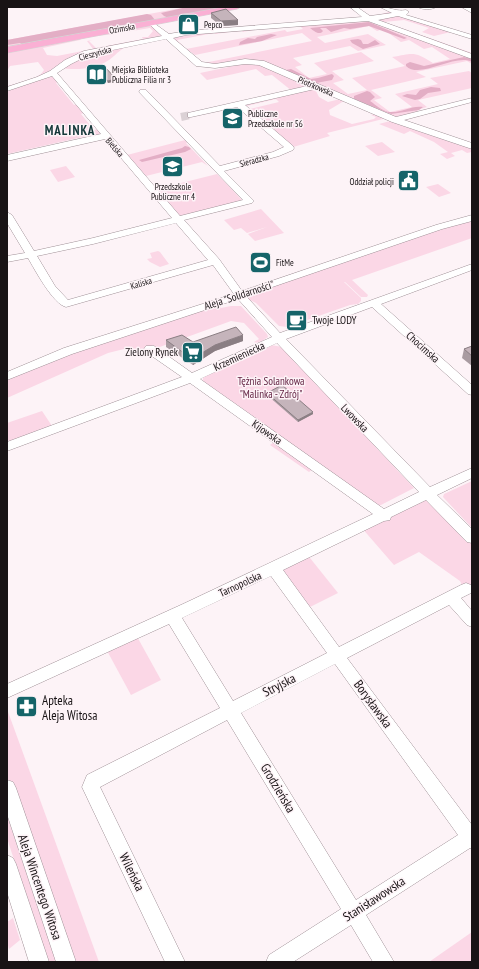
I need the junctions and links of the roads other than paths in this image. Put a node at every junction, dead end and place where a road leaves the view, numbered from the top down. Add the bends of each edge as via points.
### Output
1 (237, 7) edge
2 (353, 7) edge
3 (383, 7) edge
4 (420, 7) edge
5 (433, 7) edge
6 (465, 7) edge
7 (398, 11) edge
8 (472, 11) edge
9 (369, 18) junction
10 (151, 23) junction
11 (467, 27) dead end
12 (458, 29) junction
13 (472, 35) edge
14 (166, 36) junction
15 (7, 50) edge
16 (472, 57) edge
17 (53, 73) junction
18 (316, 86) junction
19 (7, 89) edge
20 (143, 92) dead end
21 (472, 100) edge
22 (239, 104) junction
23 (191, 114) tunnel mouth
24 (181, 117) tunnel mouth
25 (170, 119) junction
26 (395, 120) junction
27 (105, 136) junction
28 (472, 146) edge
29 (7, 158) edge
30 (220, 169) junction
31 (7, 215) edge
32 (472, 218) edge
33 (178, 219) junction
34 (31, 255) junction
35 (7, 259) edge
36 (215, 261) junction
37 (472, 267) edge
38 (240, 295) junction
39 (374, 303) junction
40 (279, 337) junction
41 (150, 349) dead end
42 (7, 376) edge
43 (192, 378) junction
44 (472, 391) edge
45 (7, 447) edge
46 (472, 473) edge
47 (428, 493) junction
48 (385, 516) junction
49 (472, 538) edge
50 (273, 568) junction
51 (466, 589) dead end
52 (451, 597) junction
53 (172, 615) junction
54 (472, 621) edge
55 (337, 656) junction
56 (7, 691) edge
57 (231, 710) junction
58 (93, 781) joint
59 (7, 788) edge
60 (471, 838) edge
61 (7, 864) edge
62 (354, 912) junction
63 (39, 962) edge
64 (66, 962) edge
65 (175, 962) edge
66 (276, 962) edge
67 (384, 962) edge

1 - 10 main road, Ozimska
2 - 9 street
3 - 7 street
4 - 5 street
6 - 8 street
7 - 9 street
7 - 12 street
7 - 13 street
9 - 14 street
9 - 16 street
10 - 14 street, Piotrkowska
10 - 15 main road, Ozimska
11 - 12 street
12 - 13 street
14 - 17 street, Cieszyńska via 87,54 68,62
14 - 18 street, Piotrkowska via 203,66 256,62
17 - 19 street, Cieszyńska via 34,82
17 - 27 street, Bielska
18 - 22 street
18 - 26 street, Piotrkowska
20 - 25 street
21 - 26 street
22 - 23 street
22 - 30 street, Sieradzka via 290,148
24 - 25 street
25 - 30 street
26 - 28 street, Piotrkowska
27 - 29 street
27 - 33 street, Bielska
30 - 33 street via 249,201
31 - 34 street
32 - 38 street, Aleja "Solidarności"
33 - 34 street via 93,242
33 - 36 street, Bielska
34 - 35 street
34 - 36 street, Kaliska via 51,288 66,304
36 - 38 street, Bielska
37 - 39 street, Krzemieniecka
38 - 40 street, Lwowska
38 - 42 street, Aleja "Solidarności" via 68,351
39 - 40 street, Krzemieniecka
39 - 44 street, Chocimska
40 - 43 street, Krzemieniecka
40 - 47 street, Lwowska
41 - 43 street, Kijowska
43 - 45 street, Krzemieniecka
43 - 48 street, Kijowska
46 - 47 street, Tarnopolska
47 - 48 street, Tarnopolska
47 - 49 street, Lwowska
48 - 50 street, Tarnopolska
50 - 53 street, Tarnopolska
50 - 55 street, Borysławska
51 - 52 street, Stryjska
52 - 54 street
52 - 55 street, Stryjska
53 - 56 street, Tarnopolska
53 - 57 street, Grodzieńska
55 - 57 street, Stryjska
55 - 60 street, Borysławska
57 - 58 street, Stryjska
57 - 62 street, Grodzieńska
58 - 65 street, Wileńska via 91,787
59 - 64 street, Aleja Wincentego Witosa
60 - 62 street, Stanisławowska
61 - 63 street, Aleja Wincentego Witosa
62 - 66 street, Stanisławowska
62 - 67 street, Grodzieńska

